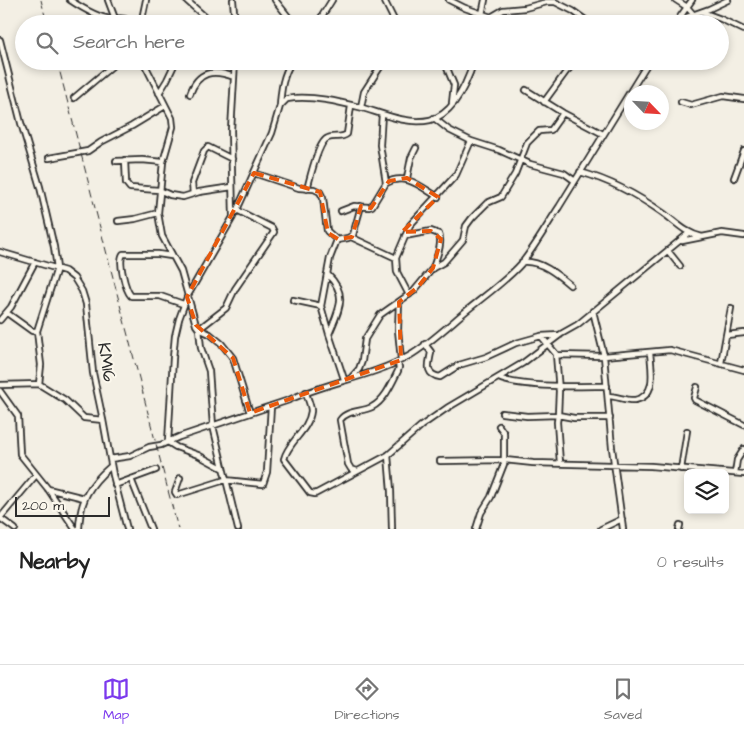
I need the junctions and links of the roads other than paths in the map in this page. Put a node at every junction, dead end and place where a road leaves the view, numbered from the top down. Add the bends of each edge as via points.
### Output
1 (70, 0) edge
2 (108, 0) edge
3 (146, 0) edge
4 (186, 0) edge
5 (233, 0) edge
6 (275, 0) edge
7 (332, 0) edge
8 (384, 0) edge
9 (449, 0) edge
10 (484, 0) edge
11 (676, 0) edge
12 (692, 0) edge
13 (728, 0) edge
14 (556, 1) edge
15 (687, 7) junction
16 (701, 12) junction
17 (483, 14) junction
18 (693, 14) joint
19 (99, 15) edge
20 (113, 15) edge
21 (143, 15) edge
22 (203, 15) edge
23 (234, 15) edge
24 (287, 15) edge
25 (323, 15) edge
26 (392, 15) edge
27 (486, 15) edge
28 (495, 15) edge
29 (579, 15) edge
30 (681, 15) edge
31 (710, 15) edge
32 (729, 23) edge
33 (744, 30) edge
34 (0, 40) edge
35 (0, 68) edge
36 (6, 69) junction
37 (107, 70) edge
38 (148, 70) edge
39 (172, 70) edge
40 (234, 70) edge
41 (287, 70) edge
42 (378, 70) edge
43 (448, 70) edge
44 (471, 70) edge
45 (568, 70) edge
46 (643, 70) edge
47 (234, 77) junction
48 (526, 90) dead end
49 (159, 93) junction
50 (190, 94) dead end
51 (74, 98) dead end
52 (455, 98) junction
53 (744, 99) edge
54 (544, 102) junction
55 (681, 102) dead end
56 (165, 106) junction
57 (280, 106) junction
58 (351, 106) junction
59 (361, 108) junction
60 (382, 114) junction
61 (563, 114) junction
62 (434, 118) junction
63 (603, 134) junction
64 (471, 141) junction
65 (416, 148) dead end
66 (744, 151) edge
67 (49, 158) dead end
68 (232, 159) junction
69 (125, 160) junction
70 (522, 160) junction
71 (116, 161) dead end
72 (163, 162) junction
73 (580, 172) junction
74 (254, 173) junction
75 (406, 178) junction
76 (734, 178) dead end
77 (575, 180) junction
78 (386, 183) junction
79 (232, 187) junction
80 (307, 189) junction
81 (159, 190) junction
82 (193, 194) junction
83 (438, 197) junction
84 (361, 206) junction
85 (237, 210) junction
86 (341, 211) dead end
87 (158, 212) junction
88 (233, 217) junction
89 (118, 221) dead end
90 (689, 233) junction
91 (405, 236) junction
92 (744, 236) edge
93 (351, 237) junction
94 (702, 237) junction
95 (337, 240) junction
96 (679, 241) junction
97 (668, 251) junction
98 (0, 252) edge
99 (171, 256) junction
100 (396, 258) junction
101 (35, 262) junction
102 (522, 262) junction
103 (680, 266) dead end
104 (57, 268) junction
105 (433, 268) junction
106 (327, 274) junction
107 (570, 285) dead end
108 (409, 295) junction
109 (187, 297) junction
110 (293, 300) dead end
111 (399, 302) junction
112 (184, 304) junction
113 (321, 306) junction
114 (732, 308) dead end
115 (593, 311) junction
116 (7, 312) junction
117 (0, 320) edge
118 (199, 328) junction
119 (37, 331) junction
120 (744, 333) edge
121 (328, 334) junction
122 (561, 334) junction
123 (727, 335) junction
124 (541, 336) junction
125 (425, 344) junction
126 (548, 345) junction
127 (650, 352) junction
128 (556, 355) junction
129 (604, 356) junction
130 (399, 361) junction
131 (721, 363) junction
132 (744, 370) edge
133 (351, 378) junction
134 (499, 378) junction
135 (344, 379) junction
136 (39, 384) junction
137 (0, 385) edge
138 (558, 385) junction
139 (607, 386) junction
140 (697, 387) dead end
141 (0, 391) edge
142 (306, 392) junction
143 (608, 396) junction
144 (271, 406) junction
145 (250, 413) junction
146 (502, 413) dead end
147 (558, 415) junction
148 (610, 418) junction
149 (104, 420) junction
150 (744, 424) edge
151 (213, 426) junction
152 (499, 426) dead end
153 (687, 430) dead end
154 (168, 442) junction
155 (744, 449) edge
156 (388, 455) junction
157 (110, 459) junction
158 (505, 460) junction
159 (440, 461) dead end
160 (560, 464) junction
161 (111, 466) junction
162 (614, 466) junction
163 (222, 468) junction
164 (680, 469) junction
165 (156, 470) dead end
166 (357, 471) junction
167 (735, 473) junction
168 (744, 474) edge
169 (36, 475) junction
170 (180, 478) dead end
171 (132, 479) junction
172 (226, 480) junction
173 (115, 485) junction
174 (48, 489) junction
175 (84, 498) junction
176 (0, 518) edge
177 (622, 519) junction
178 (15, 529) edge
179 (77, 529) edge
180 (127, 529) edge
181 (150, 529) edge
182 (238, 529) edge
183 (392, 529) edge
184 (476, 529) edge
185 (601, 529) edge
186 (623, 529) edge

1 - 19 street
2 - 20 street
3 - 21 street
4 - 22 street
5 - 23 street
6 - 24 street
7 - 25 street
8 - 26 street
9 - 17 street
10 - 17 street
11 - 15 street
12 - 15 street
13 - 16 street
14 - 28 street via 503,10
14 - 29 street
15 - 18 street
15 - 30 street
16 - 18 street
16 - 31 street
17 - 27 street
32 - 33 street
34 - 36 street
35 - 36 street
36 - 104 street via 40,187
37 - 51 street
38 - 49 street
39 - 49 street
40 - 47 street
41 - 57 street
42 - 59 street via 364,92
43 - 52 street
44 - 52 street
45 - 54 street
46 - 63 street
47 - 50 street via 222,73 202,75
47 - 68 street
48 - 54 street
49 - 56 street
52 - 62 street
53 - 55 street via 723,96 690,105
54 - 61 street
56 - 67 street via 88,152
56 - 72 street via 173,127
57 - 58 street via 287,99 308,98
57 - 74 street via 272,134
58 - 59 street
58 - 80 street via 347,134 324,140
59 - 60 street
60 - 62 street via 416,120
60 - 78 street via 380,145
61 - 63 street
61 - 70 street via 551,130 540,130 532,137
62 - 64 street via 448,130
63 - 73 street
64 - 70 street
64 - 83 street via 459,170
65 - 75 street
66 - 76 street
68 - 79 street
68 - 82 street via 208,148 192,183
69 - 71 street
69 - 72 street
69 - 81 street via 128,187
70 - 77 street via 564,173
70 - 105 street via 501,197 483,207 466,226 463,240 444,262
72 - 81 street
73 - 77 street
73 - 90 street via 637,198
74 - 80 street
74 - 85 street
75 - 78 street
75 - 83 street
77 - 102 street
78 - 84 street via 372,206
79 - 82 street
79 - 88 street
80 - 95 street via 320,192 327,231
81 - 82 street via 176,196
81 - 87 street
83 - 91 street via 410,225
84 - 86 street
84 - 93 street
85 - 88 street
85 - 118 street via 274,232 234,289 226,308
87 - 89 street
87 - 99 street via 162,236
88 - 109 street
90 - 94 street
90 - 96 street
91 - 100 street
91 - 105 street via 431,231 439,234 440,245
92 - 94 street via 722,233
93 - 95 street
93 - 100 street
94 - 96 street
95 - 106 street
96 - 97 street
97 - 103 street
97 - 115 street
98 - 101 street, KM16
99 - 109 street via 181,271
99 - 112 street via 122,254 120,258 131,296 160,296
100 - 108 street via 397,272
101 - 104 street, KM16
101 - 116 street
102 - 107 street via 532,262 545,268
102 - 125 street
104 - 119 street
104 - 149 street, KM16 via 74,278 85,297 93,374
105 - 108 street
106 - 113 street
106 - 121 street via 336,282 341,302
108 - 111 street
109 - 112 street
109 - 118 street
110 - 113 street
111 - 130 street
111 - 133 street via 383,312 369,332 359,369
112 - 154 street via 175,336
113 - 121 street
114 - 123 street
115 - 122 street
115 - 129 street
116 - 117 street
116 - 119 street via 32,331
118 - 145 street via 210,334 233,358
118 - 151 street via 201,348 209,371
119 - 136 street via 41,365
120 - 123 street
121 - 135 street
122 - 124 street
122 - 126 street
123 - 131 street
124 - 125 street via 459,365 440,377 429,370 432,352
124 - 126 street
125 - 130 street
126 - 128 street
126 - 134 street
127 - 129 street
127 - 131 street via 670,350
127 - 143 street via 651,385 647,394 636,400
128 - 129 street
128 - 138 street
129 - 139 street
130 - 133 street
130 - 166 street via 398,372 378,403 340,420 348,464
131 - 132 street
133 - 135 street
134 - 138 street via 509,382
134 - 156 street via 421,426
135 - 142 street via 314,392
136 - 137 street
136 - 149 street via 65,400 84,418
138 - 139 street
138 - 147 street
139 - 143 street
140 - 150 street via 695,400
141 - 169 street via 18,416 20,454
142 - 144 street
142 - 166 street via 310,414 284,459 312,494
143 - 148 street
144 - 145 street
144 - 172 street via 265,482
145 - 151 street
146 - 147 street
147 - 148 street
147 - 160 street
148 - 162 street
149 - 157 street, KM16
151 - 154 street
151 - 163 street
152 - 158 street via 504,433
153 - 164 street
154 - 157 street via 130,456
154 - 163 street
155 - 167 street via 737,460
156 - 166 street
156 - 183 street
157 - 161 street, KM16
158 - 159 street
158 - 160 street
158 - 184 street via 499,481
160 - 162 street
161 - 173 street, KM16
161 - 175 street via 94,482
162 - 164 street
162 - 177 street
163 - 172 street
164 - 167 street
165 - 171 street
167 - 168 street
169 - 174 street
169 - 176 street
170 - 172 street via 177,495
171 - 173 street
171 - 181 street
172 - 182 street
173 - 180 street, KM16
174 - 175 street
174 - 179 street
175 - 179 street
176 - 178 street
177 - 185 street
177 - 186 street

